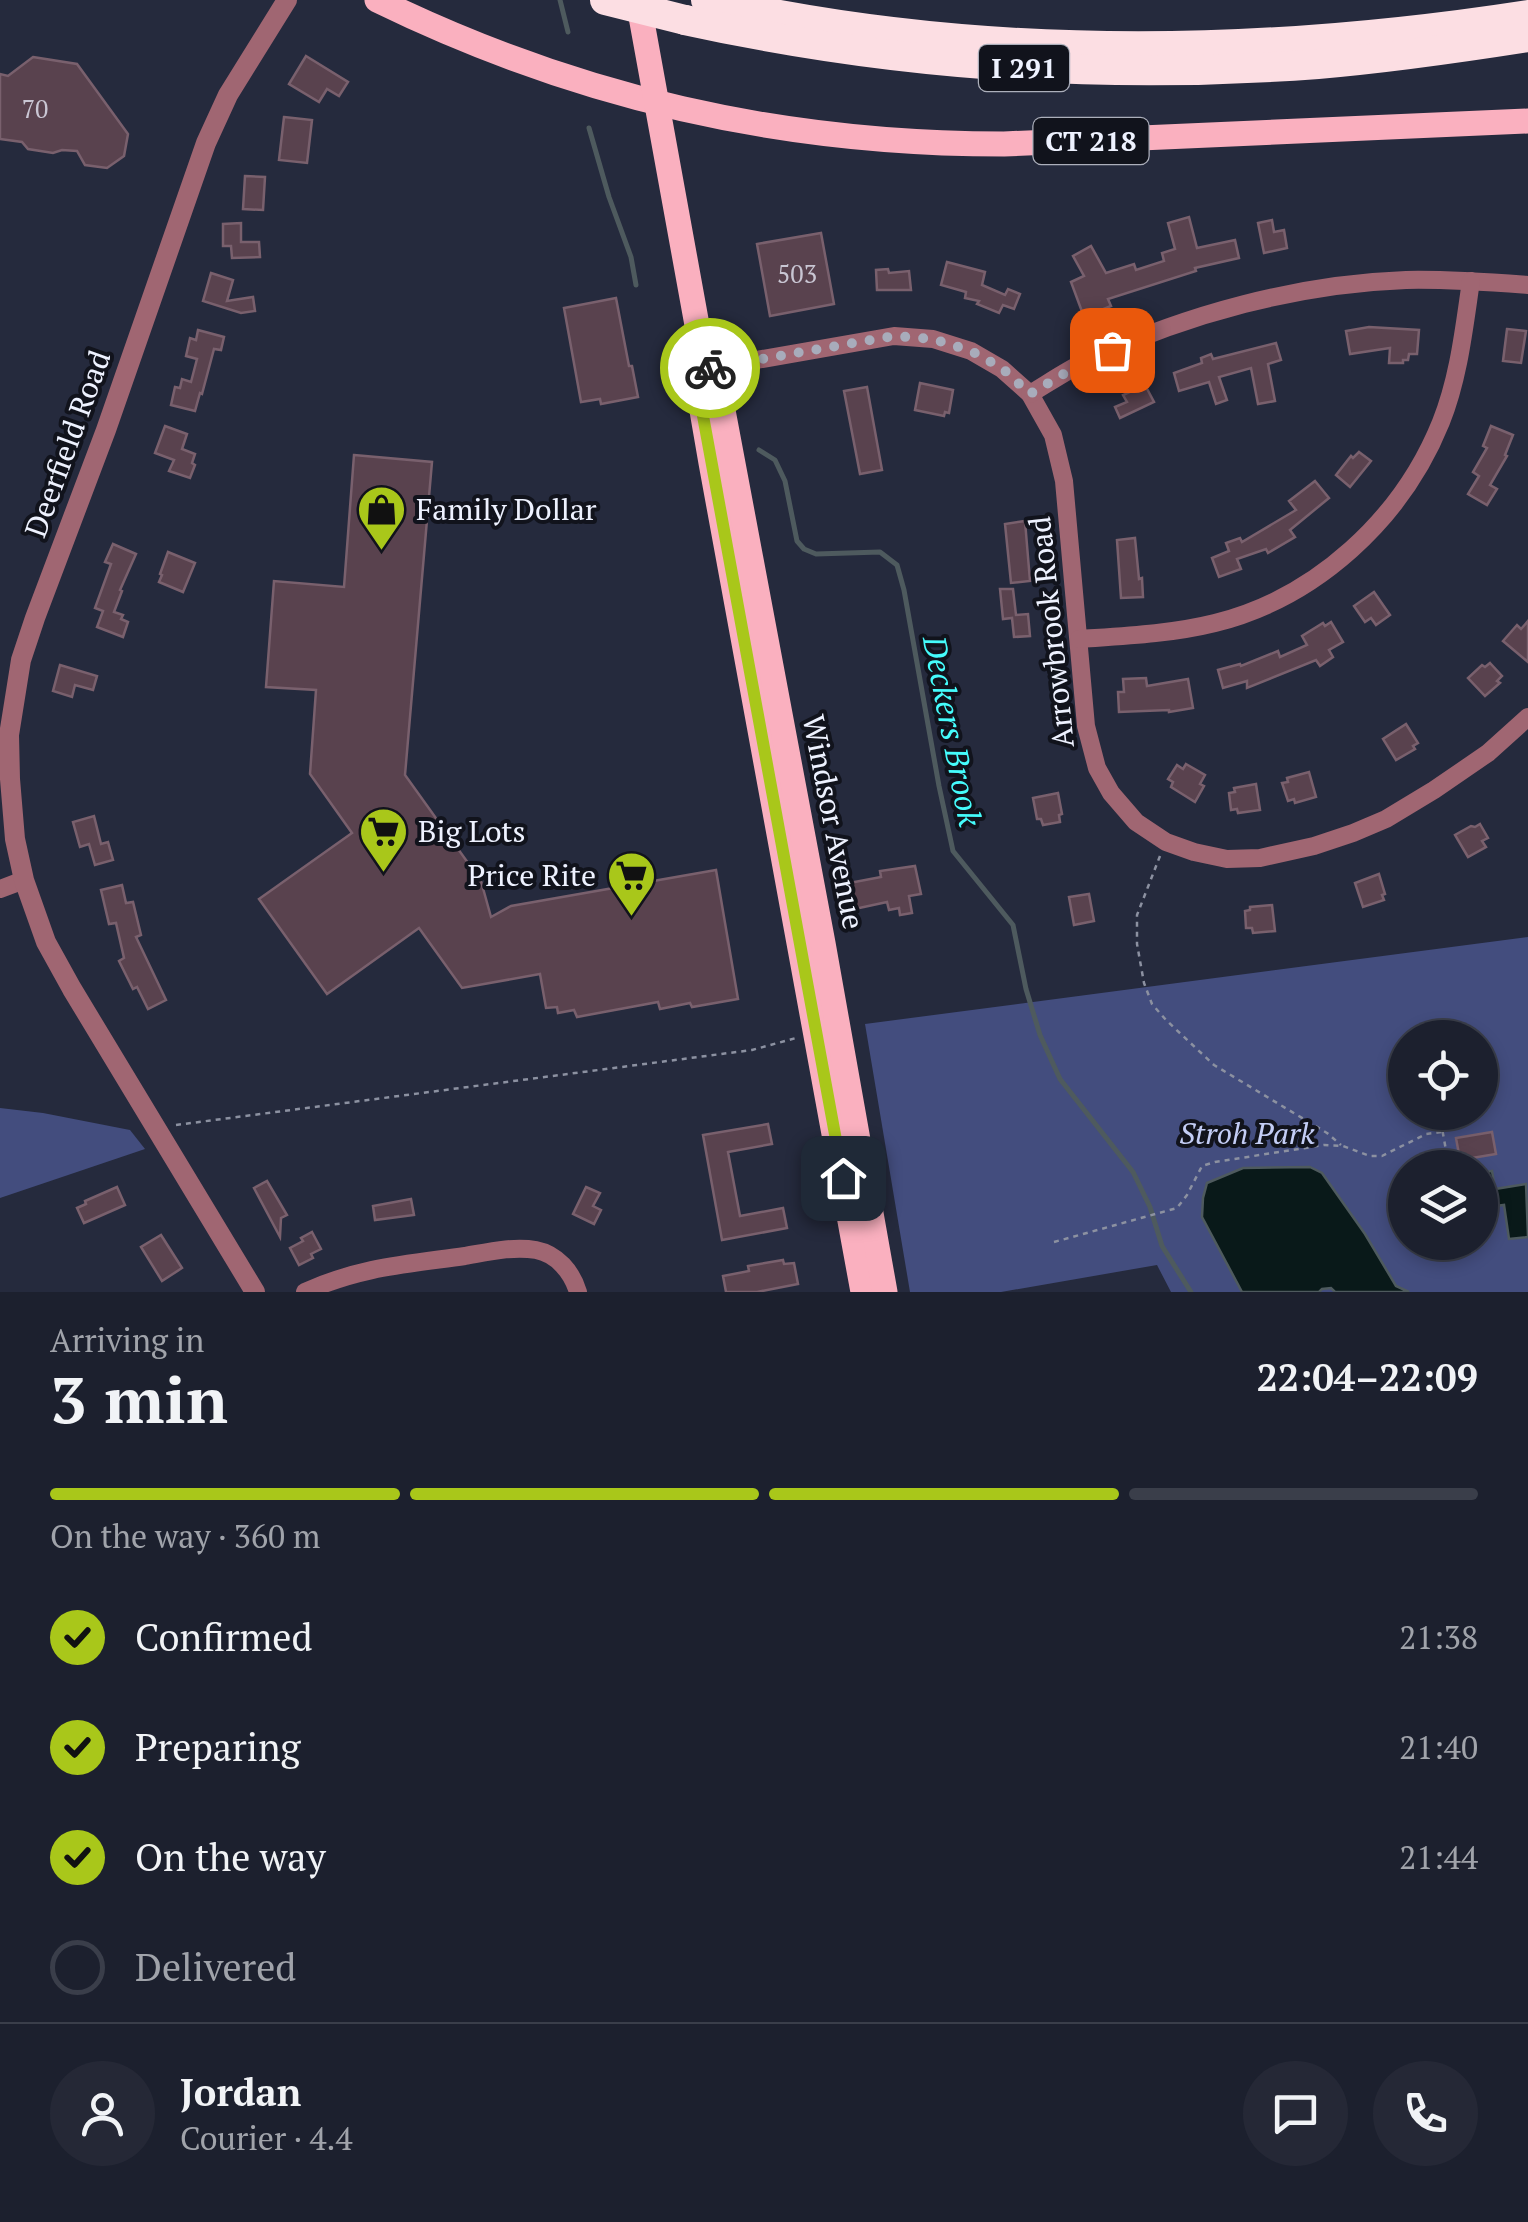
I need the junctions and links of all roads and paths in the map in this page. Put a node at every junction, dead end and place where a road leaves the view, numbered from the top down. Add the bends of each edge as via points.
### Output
1 (287, 0) edge
2 (377, 0) edge
3 (605, 0) edge
4 (638, 0) edge
5 (1528, 1) edge
6 (696, 10) edge
7 (1528, 15) edge
8 (1528, 37) edge
9 (1364, 47) junction
10 (1528, 48) edge
11 (657, 104) junction
12 (1528, 121) edge
13 (1471, 281) junction
14 (1528, 285) edge
15 (705, 369) junction
16 (1030, 394) junction
17 (1078, 639) junction
18 (1528, 717) edge
19 (1166, 842) junction
20 (24, 880) junction
21 (0, 889) edge
22 (797, 1037) dead end
23 (175, 1126) dead end
24 (1442, 1132) joint
25 (1342, 1146) junction
26 (1446, 1150) edge
27 (859, 1209) junction
28 (1054, 1242) dead end
29 (255, 1292) edge
30 (305, 1292) edge
31 (578, 1292) edge
32 (864, 1292) edge
33 (885, 1292) edge

1 - 20 street, Deerfield Road via 206,143 21,660 9,735
2 - 11 main road via 509,56
3 - 6 highway, I 291, bridge
4 - 11 main road, Windsor Avenue
5 - 9 highway via 1408,23
6 - 9 highway, I 291 via 826,48 1005,67 1288,66
7 - 9 highway, I 291
8 - 9 highway, I 291
9 - 10 highway via 1432,57
11 - 12 main road, CT 218 via 795,131 956,144
11 - 15 main road, Windsor Avenue
13 - 14 street
13 - 16 street via 1335,286 1246,302 1087,360
13 - 17 street via 1441,422 1416,473 1379,523 1288,596 1216,623
15 - 16 street, Arrowbrook Road via 894,336 971,351
15 - 27 main road, Windsor Avenue via 701,405 728,497
16 - 17 street, Arrowbrook Road via 1053,435 1064,481
17 - 19 street, Arrowbrook Road via 1097,768 1136,822
18 - 19 street, Arrowbrook Road via 1434,790 1353,833 1260,858 1227,858
19 - 25 path via 1138,916 1136,944 1152,1004 1214,1065
20 - 21 street
20 - 29 street, Deerfield Road via 72,989
22 - 23 path via 752,1050
24 - 25 path via 1382,1156
24 - 26 path
25 - 28 path via 1214,1162 1202,1166 1176,1208
27 - 32 main road, Windsor Avenue
27 - 33 main road, Windsor Avenue
30 - 31 street via 367,1269 506,1250 538,1250 563,1263

